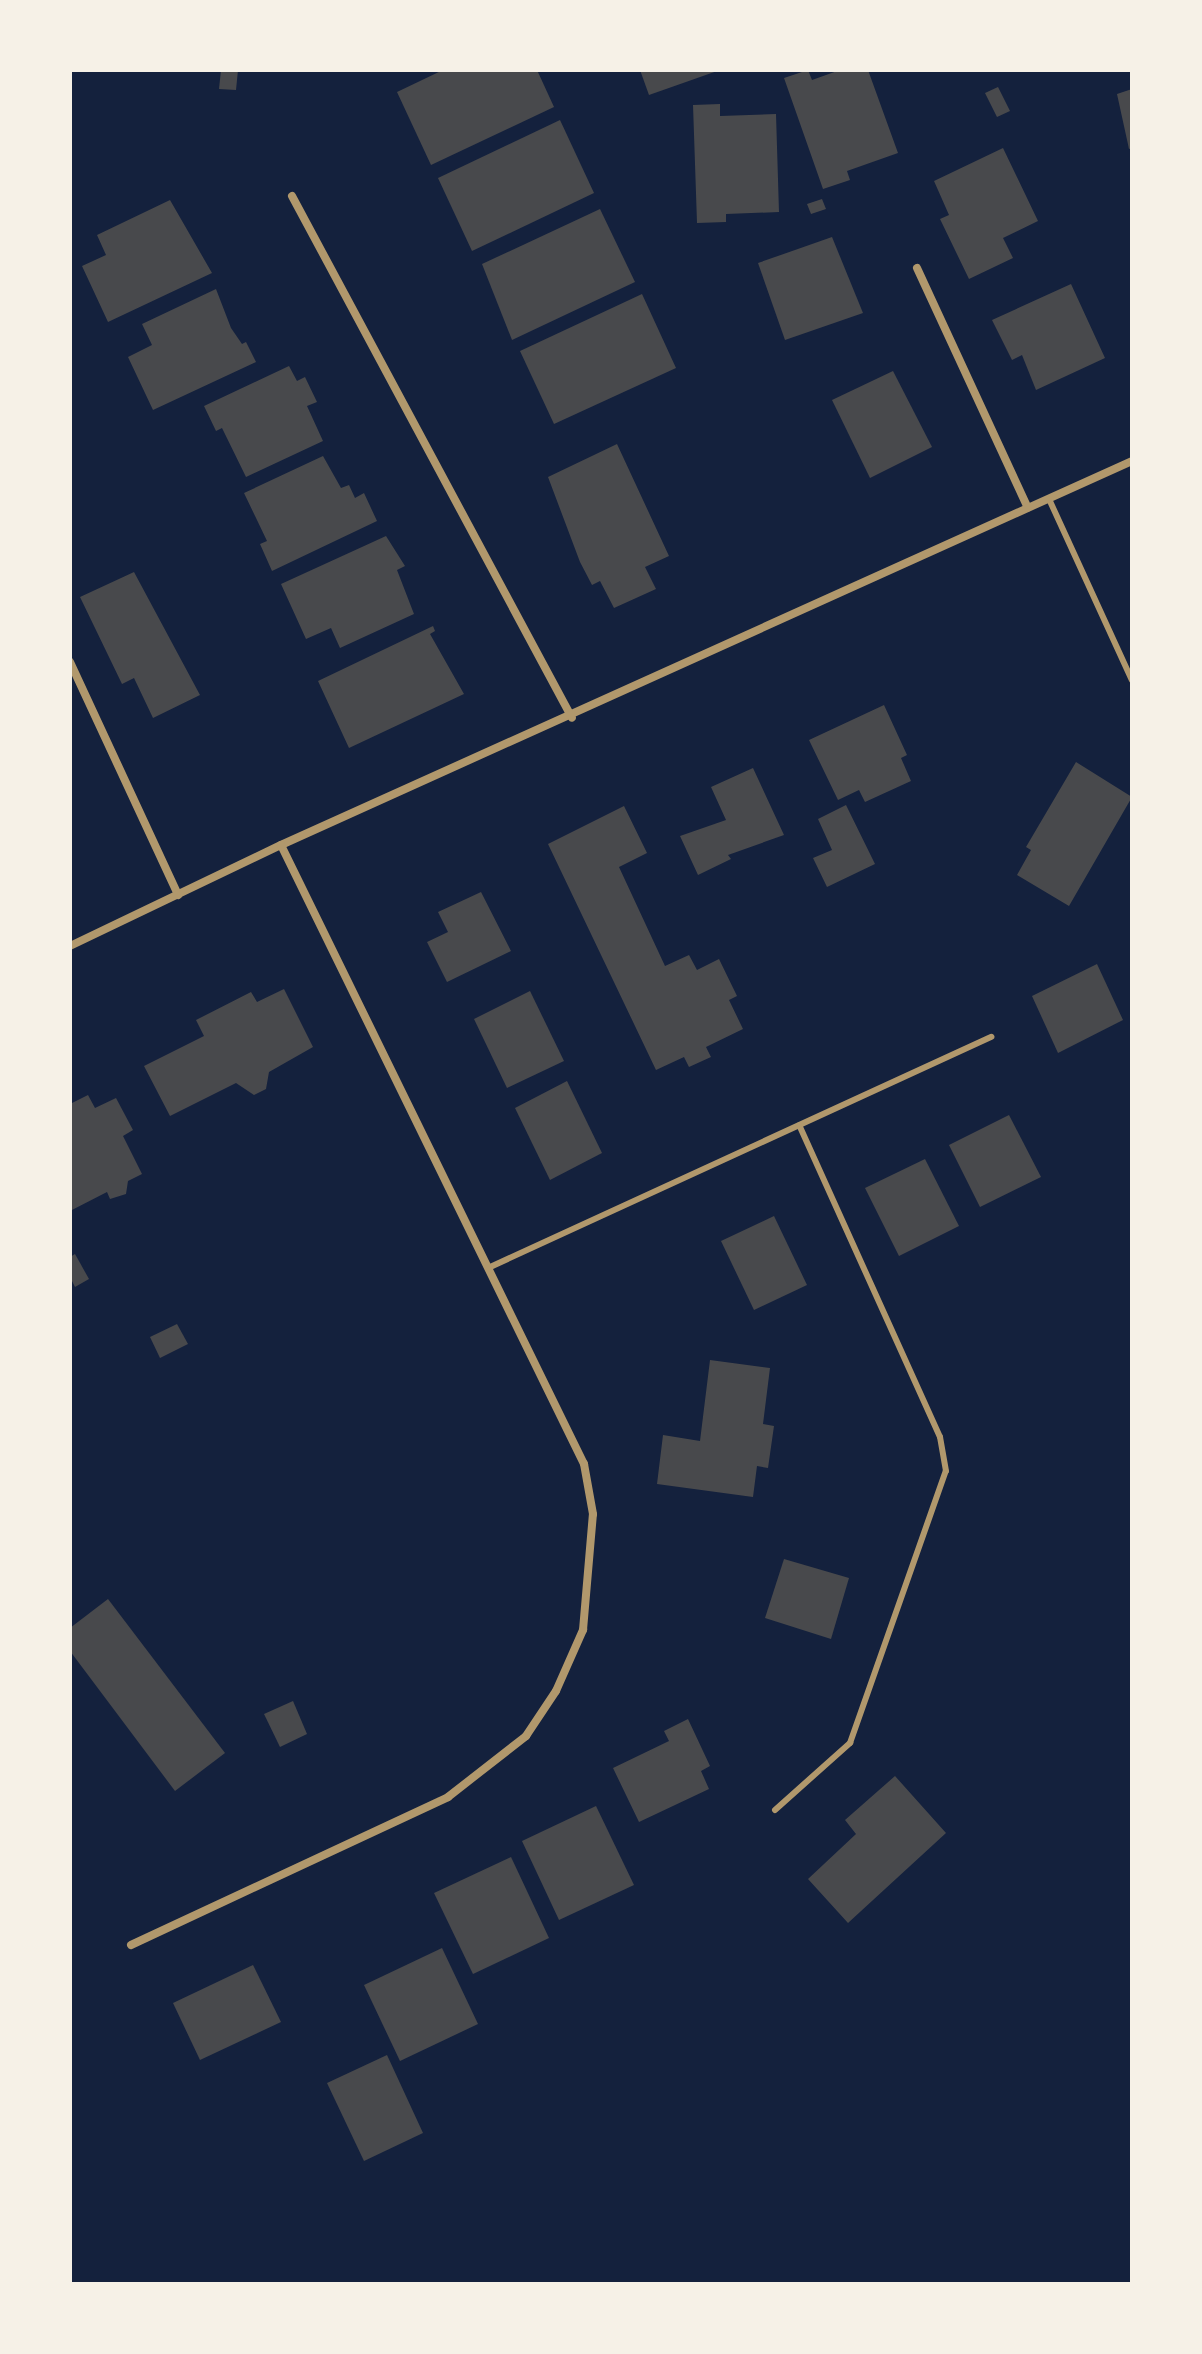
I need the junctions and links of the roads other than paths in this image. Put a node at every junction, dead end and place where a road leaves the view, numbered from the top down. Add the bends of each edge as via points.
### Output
1 (292, 196) dead end
2 (917, 268) dead end
3 (1132, 461) edge
4 (1049, 499) junction
5 (1028, 508) junction
6 (70, 662) edge
7 (1132, 680) edge
8 (572, 718) junction
9 (281, 845) junction
10 (178, 895) junction
11 (70, 946) edge
12 (991, 1037) dead end
13 (799, 1125) junction
14 (488, 1268) junction
15 (775, 1810) dead end
16 (131, 1945) dead end

1 - 8 street
2 - 5 street
3 - 4 street
4 - 5 street
4 - 7 lane
5 - 8 street
6 - 10 street
8 - 9 street
9 - 10 street
9 - 14 street
10 - 11 street
12 - 13 lane
13 - 14 lane
13 - 15 lane via 940,1437 946,1471 850,1743
14 - 16 street via 584,1464 593,1514 583,1630 556,1691 526,1736 448,1797

